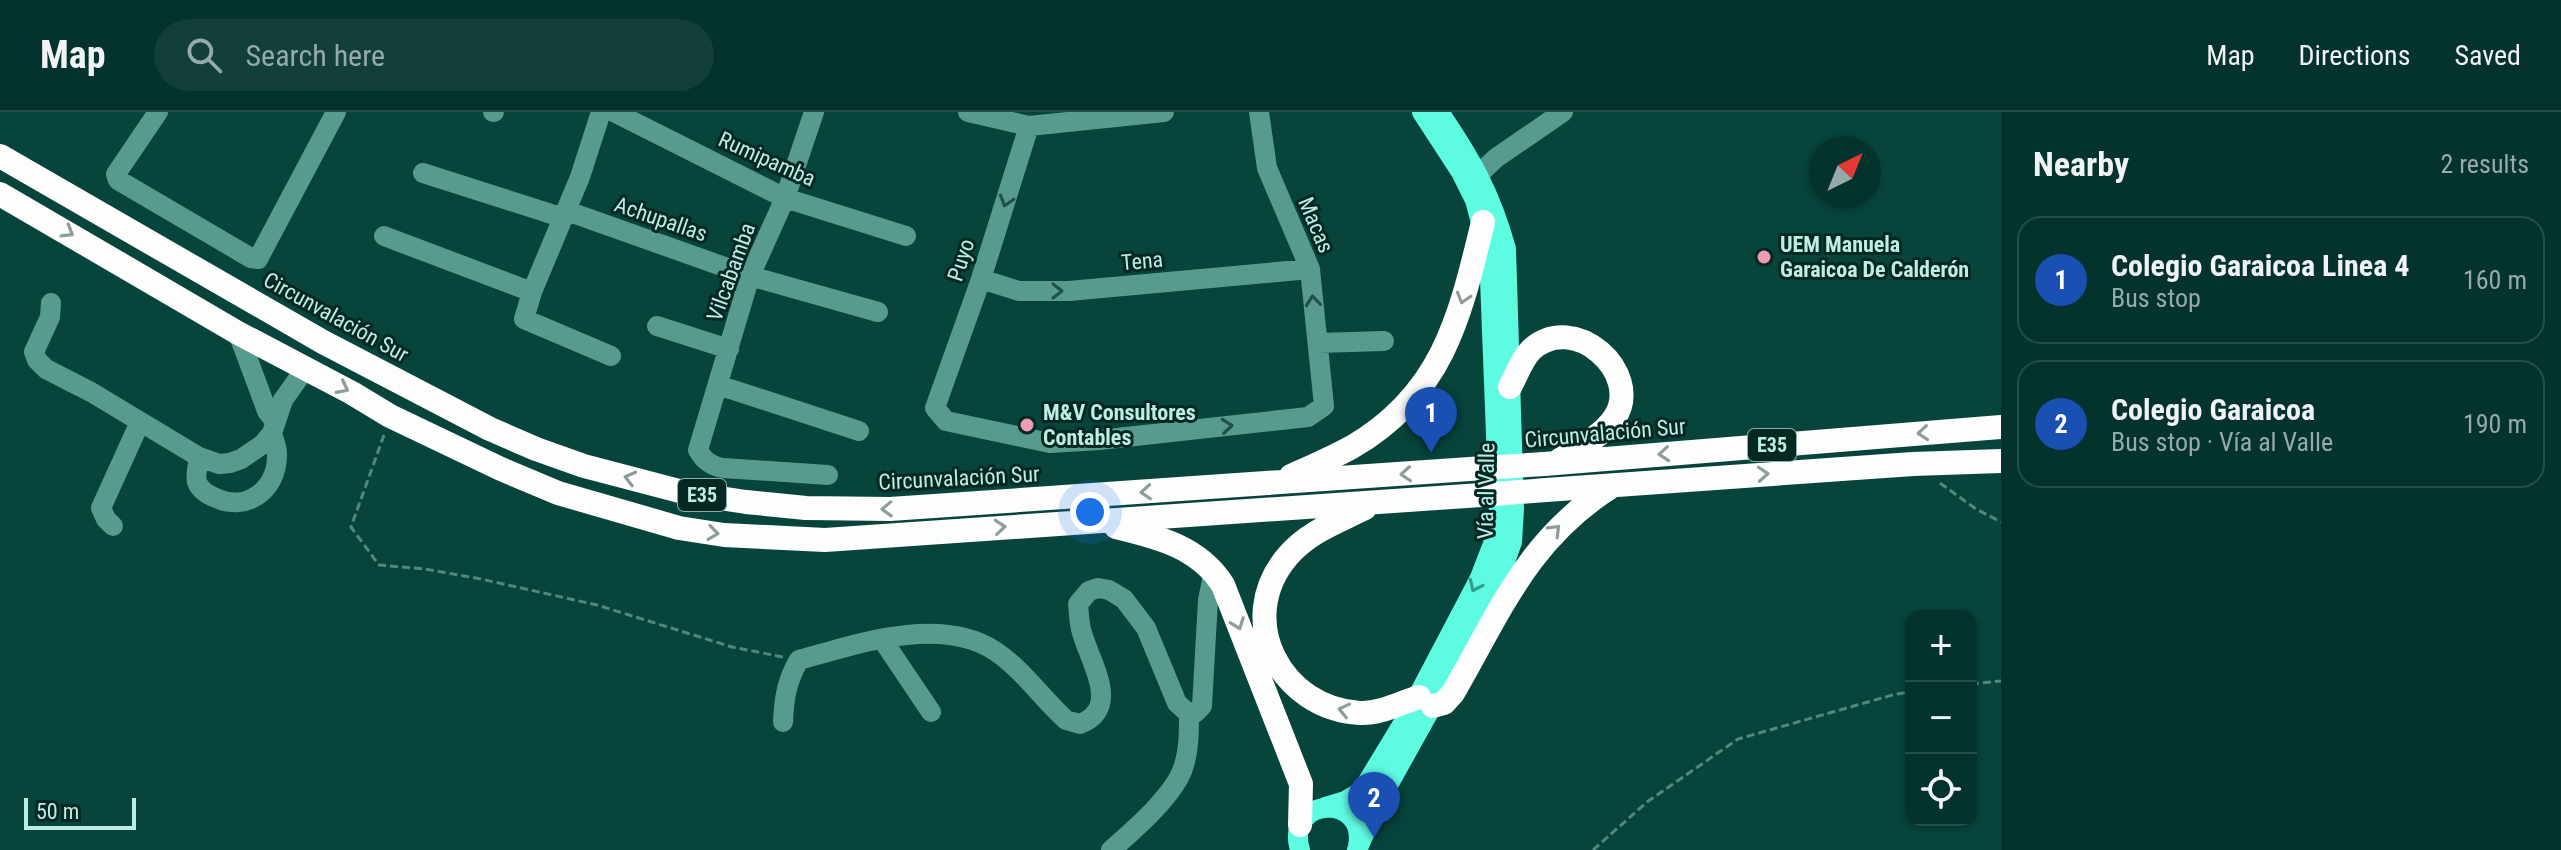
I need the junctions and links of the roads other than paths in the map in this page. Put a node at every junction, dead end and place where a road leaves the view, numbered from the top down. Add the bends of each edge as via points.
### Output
1 (158, 112) edge
2 (336, 112) edge
3 (601, 112) edge
4 (614, 112) edge
5 (814, 112) edge
6 (970, 112) edge
7 (1164, 112) edge
8 (1259, 112) edge
9 (1422, 112) edge
10 (1439, 112) edge
11 (1563, 112) edge
12 (1029, 126) junction
13 (0, 156) edge
14 (423, 173) dead end
15 (1479, 174) junction
16 (0, 194) edge
17 (785, 198) junction
18 (566, 214) junction
19 (1483, 222) junction
20 (384, 236) dead end
21 (906, 236) dead end
22 (1310, 269) junction
23 (750, 276) junction
24 (981, 279) junction
25 (532, 292) junction
26 (51, 303) dead end
27 (878, 312) dead end
28 (657, 326) dead end
29 (238, 333) junction
30 (1384, 341) dead end
31 (1318, 343) junction
32 (729, 349) junction
33 (611, 356) dead end
34 (305, 369) junction
35 (256, 378) junction
36 (718, 385) junction
37 (1510, 387) junction
38 (290, 390) junction
39 (1324, 406) joint
40 (140, 422) junction
41 (273, 426) junction
42 (2001, 427) edge
43 (859, 431) dead end
44 (199, 457) junction
45 (2001, 461) edge
46 (1550, 464) junction
47 (828, 475) dead end
48 (1276, 483) junction
49 (1613, 485) junction
50 (1380, 501) junction
51 (1094, 522) junction
52 (113, 526) dead end
53 (1214, 571) junction
54 (882, 639) junction
55 (1426, 701) junction
56 (931, 712) dead end
57 (1189, 714) junction
58 (783, 722) dead end
59 (1325, 807) junction
60 (1300, 843) edge
61 (1111, 850) edge
62 (1357, 850) edge

1 - 2 street via 116,174 118,180 258,259
3 - 18 street
4 - 17 street, Rumipamba
5 - 17 street, Vilcabamba
6 - 12 street
7 - 12 street
8 - 22 street, Macas via 1267,168
9 - 19 main road, Vía al Valle via 1461,172
10 - 15 main road, Vía al Valle
11 - 15 street
12 -> 24 street, Puyo
48 -> 13 highway, Circunvalación Sur / E35 via 890,509 806,508 687,493 584,466 490,429 323,342
14 - 18 street, Achupallas
15 - 37 main road, Vía al Valle via 1506,249
16 -> 29 highway, E35
17 - 21 street, Rumipamba
17 - 23 street, Vilcabamba
18 - 23 street, Achupallas
18 - 25 street
19 -> 48 highway via 1449,342 1405,407 1353,447
19 -> 55 main road, Vía al Valle via 1489,253 1499,512 1493,544
20 - 25 street
24 -> 22 street, Tena via 1019,291 1069,291
31 -> 22 street, Macas
23 - 27 street, Achupallas
23 - 32 street, Vilcabamba
24 -> 39 street, Puyo via 938,395 935,408 946,421 1050,443 1308,417
25 - 33 street via 524,319
26 - 40 street via 34,352 37,360
28 - 32 street
29 - 34 highway, E35
29 - 35 street
30 - 31 street
31 - 39 street, Macas
32 - 36 street, Vilcabamba
34 - 38 street
34 -> 51 highway, E35 via 501,469 558,493 679,528 825,540
35 - 38 street
35 - 41 street
36 - 43 street
36 - 47 street, Vilcabamba via 698,450 703,458 723,468
37 - 46 highway via 1530,351 1549,339 1581,340 1600,350 1613,367 1621,389 1617,414 1605,429
37 - 55 main road, Vía al Valle via 1512,542 1487,604
38 - 41 street
40 - 44 street
40 - 52 street via 101,508
41 - 44 street via 263,444 241,459 219,464
41 - 44 street via 274,470 268,484 247,502 225,502 202,490 196,480
42 -> 46 highway, Circunvalación Sur / E35
49 -> 45 highway, E35
46 -> 48 highway, Circunvalación Sur / E35, bridge
49 - 50 highway, E35, bridge
55 -> 49 highway via 1444,703 1453,693 1546,540
50 - 51 highway, E35
55 -> 50 highway via 1363,714 1317,702 1289,678 1265,634 1268,589 1286,558 1316,532
51 - 53 highway via 1180,546
53 - 57 street via 1202,706
53 -> 60 highway via 1296,767 1303,800
54 - 56 street
54 - 57 street via 949,635 973,641 994,651 1066,720 1080,724 1093,719 1100,708 1100,686 1078,604 1089,591 1109,590 1124,599 1146,628 1177,703
54 - 58 street via 799,660 789,675
55 - 59 main road, Vía al Valle via 1362,791
55 - 62 main road, Vía al Valle
57 - 61 street via 1184,767 1156,807
59 - 60 main road, Vía al Valle via 1310,813
59 - 62 main road via 1350,816 1359,832

